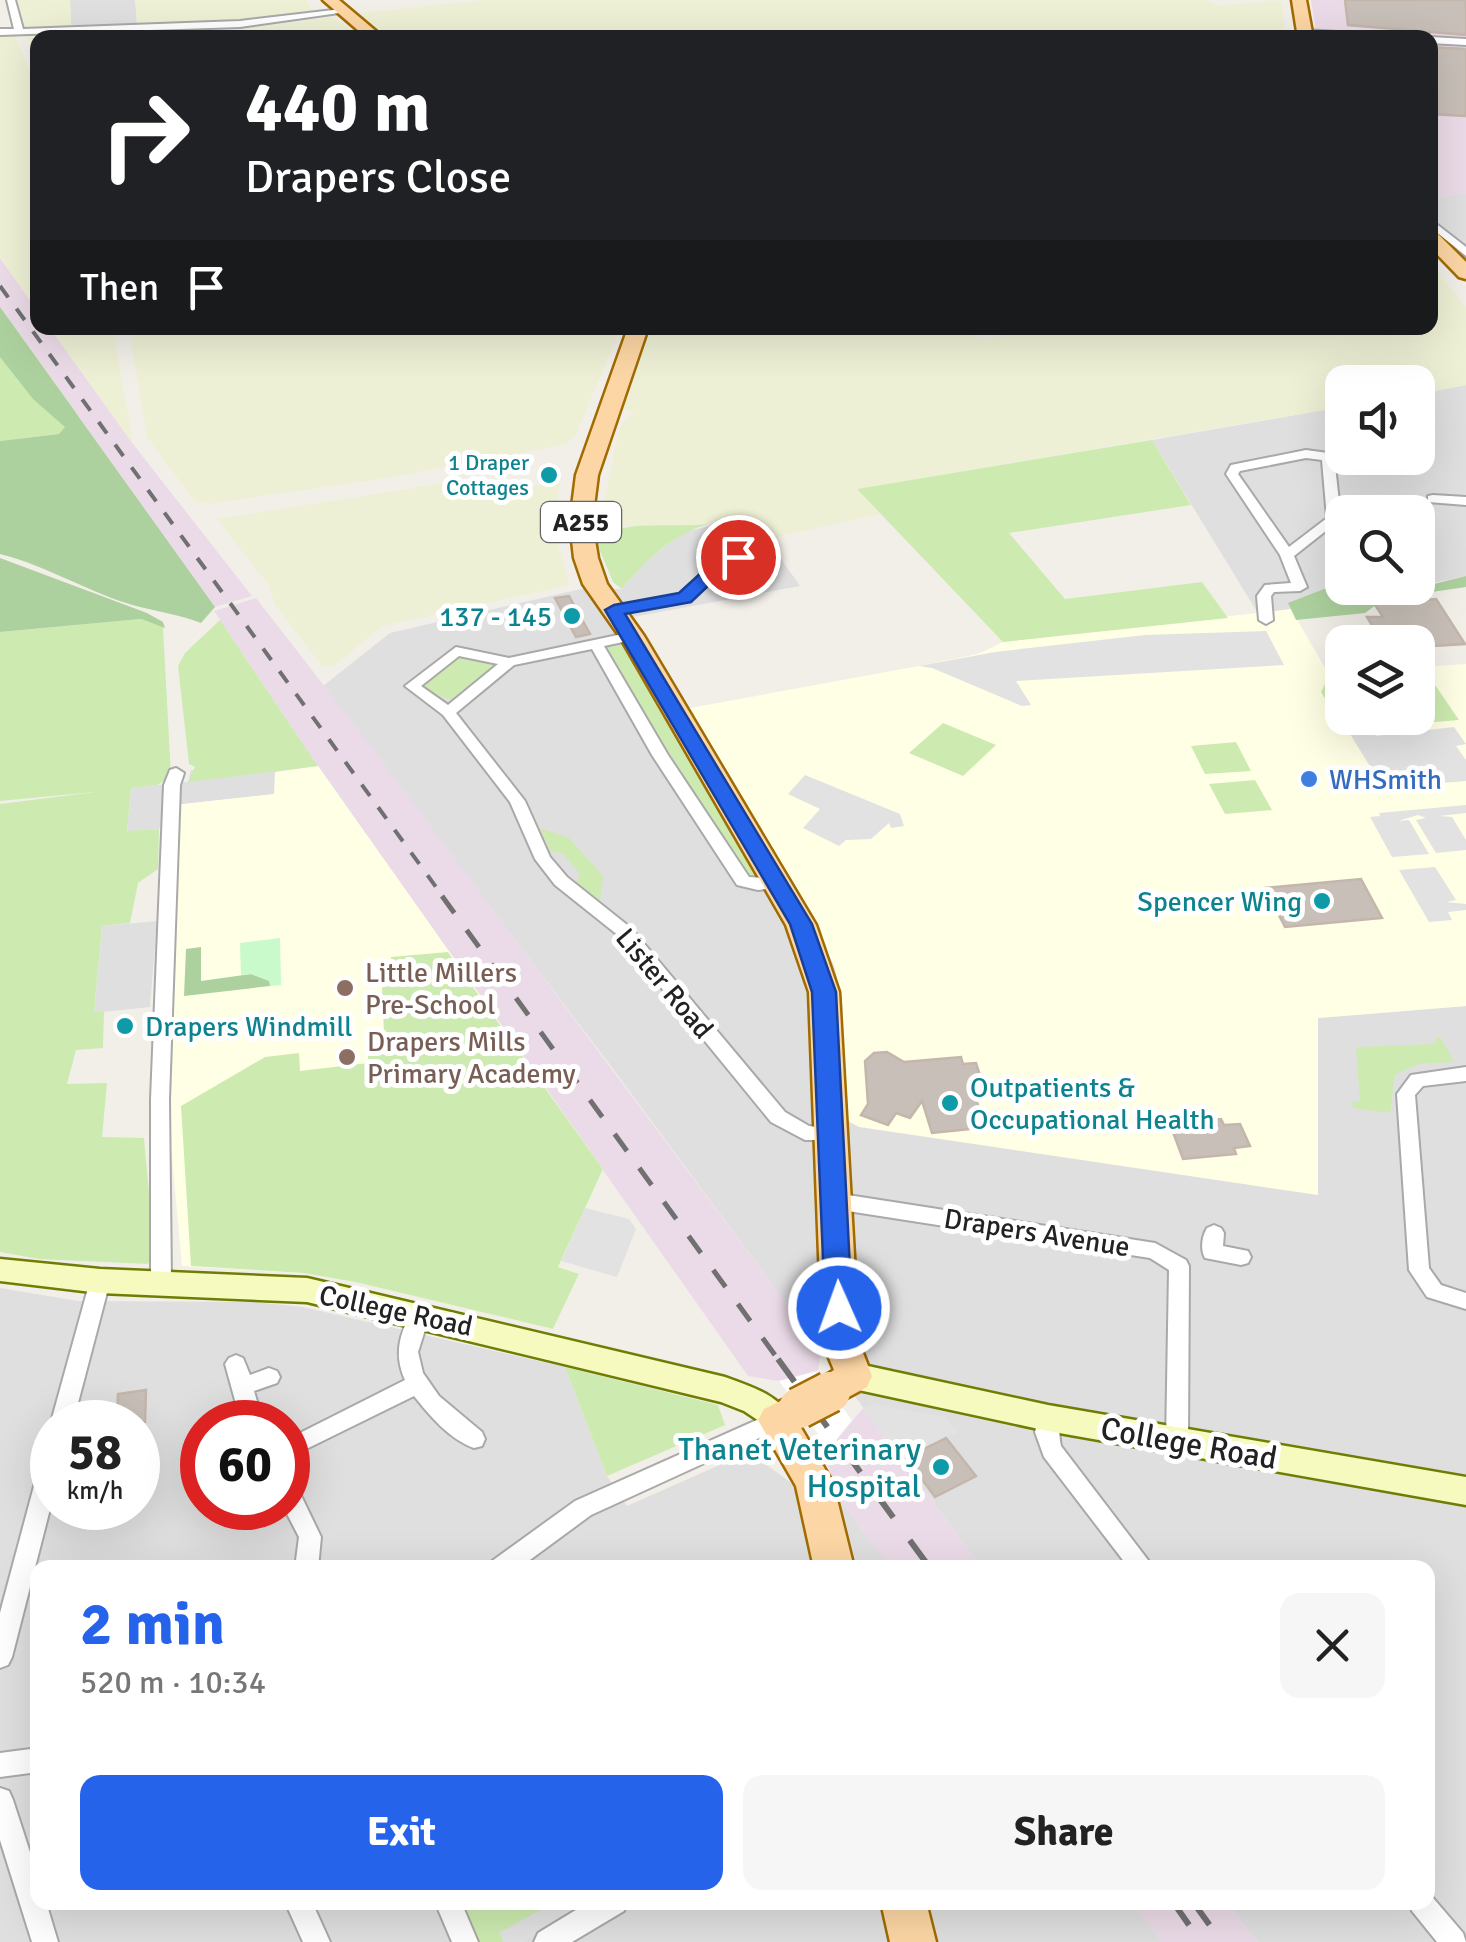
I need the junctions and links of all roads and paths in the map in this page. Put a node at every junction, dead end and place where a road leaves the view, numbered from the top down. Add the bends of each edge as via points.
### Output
1 (11, 0) edge
2 (330, 0) edge
3 (1299, 0) edge
4 (342, 12) junction
5 (51, 30) edge
6 (367, 30) edge
7 (1304, 30) edge
8 (19, 31) junction
9 (30, 31) edge
10 (0, 32) edge
11 (1438, 40) edge
12 (1466, 42) edge
13 (1438, 231) edge
14 (1457, 254) edge
15 (1466, 274) edge
16 (636, 335) edge
17 (1435, 499) edge
18 (1466, 501) edge
19 (760, 551) dead end
20 (1287, 555) junction
21 (614, 610) junction
22 (1266, 620) dead end
23 (632, 636) junction
24 (596, 644) junction
25 (508, 662) junction
26 (448, 712) junction
27 (176, 773) dead end
28 (775, 883) junction
29 (1466, 1074) edge
30 (830, 1135) junction
31 (834, 1201) junction
32 (1240, 1257) dead end
33 (1179, 1266) junction
34 (0, 1270) edge
35 (100, 1281) junction
36 (160, 1282) junction
37 (1466, 1301) edge
38 (420, 1314) junction
39 (270, 1377) dead end
40 (419, 1382) junction
41 (815, 1399) junction
42 (68, 1400) edge
43 (246, 1400) edge
44 (1048, 1418) junction
45 (310, 1438) edge
46 (474, 1439) dead end
47 (1177, 1442) junction
48 (1466, 1491) edge
49 (34, 1530) edge
50 (307, 1530) edge
51 (307, 1560) edge
52 (511, 1560) edge
53 (832, 1560) edge
54 (1138, 1560) edge
55 (0, 1658) edge
56 (30, 1761) edge
57 (0, 1765) edge
58 (0, 1800) edge
59 (30, 1895) edge
60 (35, 1910) edge
61 (302, 1910) edge
62 (451, 1910) edge
63 (601, 1910) edge
64 (905, 1910) edge
65 (1428, 1910) edge
66 (45, 1942) edge
67 (317, 1942) edge
68 (465, 1942) edge
69 (547, 1942) edge
70 (912, 1942) edge
71 (1454, 1942) edge

1 - 8 street
2 - 4 main road
3 - 7 main road
4 - 5 street via 240,24
4 - 6 main road
8 - 9 street
8 - 10 street
11 - 12 street
13 - 14 street
14 - 15 main road
16 - 21 main road, A255 via 582,506 586,558
17 - 18 street
19 - 21 street via 722,563 684,598
20 - 20 street via 1334,519 1328,457 1306,454 1232,474
20 - 22 street via 1300,587 1270,588
21 - 23 main road, A255
23 - 24 street, Lister Road
23 - 28 main road, A255
24 - 25 street, Lister Road
24 - 28 street via 743,881
25 - 26 street, Lister Road
25 - 26 street, Lister Road via 456,651 415,681 416,690
26 - 30 street, Lister Road via 518,800 543,859 561,881 625,932 778,1117 805,1133
27 - 36 street via 160,1099
28 - 30 main road, A255 via 801,924 824,992
29 - 37 street via 1418,1080 1406,1094 1419,1270 1434,1290
30 - 31 main road, A255
31 - 33 street, Drapers Avenue via 1144,1249
31 - 41 main road, A255 via 841,1326
32 - 33 street via 1213,1242
33 - 47 street
34 - 35 main road, College Road
35 - 36 main road, College Road
35 - 42 street
36 - 38 main road, College Road via 307,1290
38 - 40 street via 407,1352
38 - 41 main road, College Road via 755,1402
39 - 43 street via 240,1375
40 - 45 street
40 - 46 street via 454,1428
41 - 44 main road, College Road
41 - 52 street via 582,1508
41 - 53 main road, A255 via 814,1483
44 - 47 main road, College Road
44 - 54 street via 1052,1450
47 - 48 main road, College Road
49 - 55 street
50 - 51 street
56 - 57 street
58 - 59 street
60 - 66 street
61 - 67 street
62 - 68 street
63 - 69 street
64 - 70 main road
65 - 71 street

